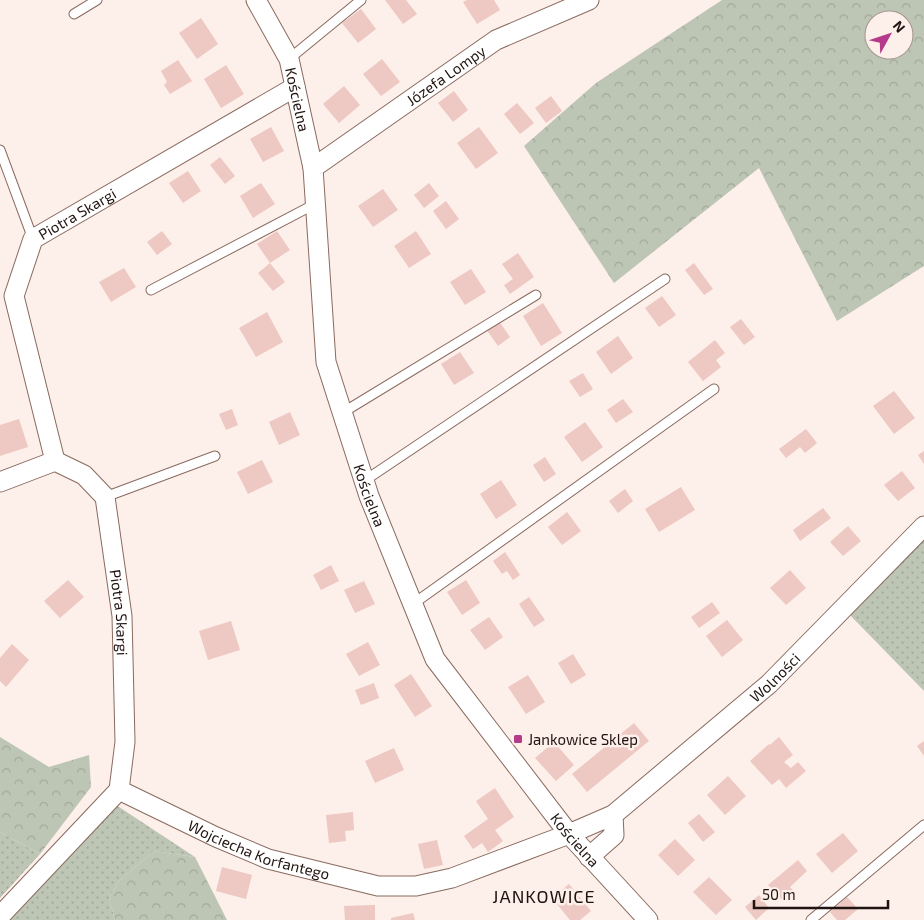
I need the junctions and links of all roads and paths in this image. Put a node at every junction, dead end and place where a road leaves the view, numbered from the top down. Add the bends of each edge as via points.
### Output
1 (97, 0) edge
2 (256, 0) edge
3 (362, 0) edge
4 (590, 0) edge
5 (74, 14) dead end
6 (290, 59) junction
7 (295, 87) junction
8 (0, 150) edge
9 (313, 168) junction
10 (315, 204) junction
11 (33, 239) junction
12 (665, 279) dead end
13 (151, 290) dead end
14 (536, 295) dead end
15 (714, 389) dead end
16 (342, 413) junction
17 (215, 456) dead end
18 (56, 461) junction
19 (364, 481) junction
20 (0, 482) edge
21 (105, 497) junction
22 (924, 526) edge
23 (413, 604) junction
24 (119, 790) junction
25 (614, 814) junction
26 (924, 825) edge
27 (569, 834) junction
28 (589, 857) junction
29 (0, 916) edge
30 (648, 920) edge
31 (811, 920) edge

1 - 5 lane
2 - 6 street, Kościelna
3 - 6 lane
4 - 9 street, Józefa Lompy via 496,40
6 - 7 street, Kościelna
7 - 9 street, Kościelna
7 - 11 street, Piotra Skargi
8 - 11 lane
9 - 10 street, Kościelna
10 - 13 lane
10 - 16 street, Kościelna via 326,362
11 - 18 street, Piotra Skargi via 14,296
12 - 19 lane
14 - 16 lane
15 - 23 lane
16 - 19 street, Kościelna
17 - 21 lane
18 - 20 street
18 - 21 street via 84,475
19 - 23 street, Kościelna
21 - 24 street, Piotra Skargi via 122,616 125,742
22 - 25 street, Wolności via 769,684
23 - 27 street, Kościelna via 435,659
24 - 27 street, Wojciecha Korfantego via 268,859 378,886 416,886 452,878
24 - 29 street
25 - 27 street, Wolności
25 - 28 street via 614,835
26 - 31 lane
27 - 28 street, Kościelna
28 - 30 street, Kościelna

